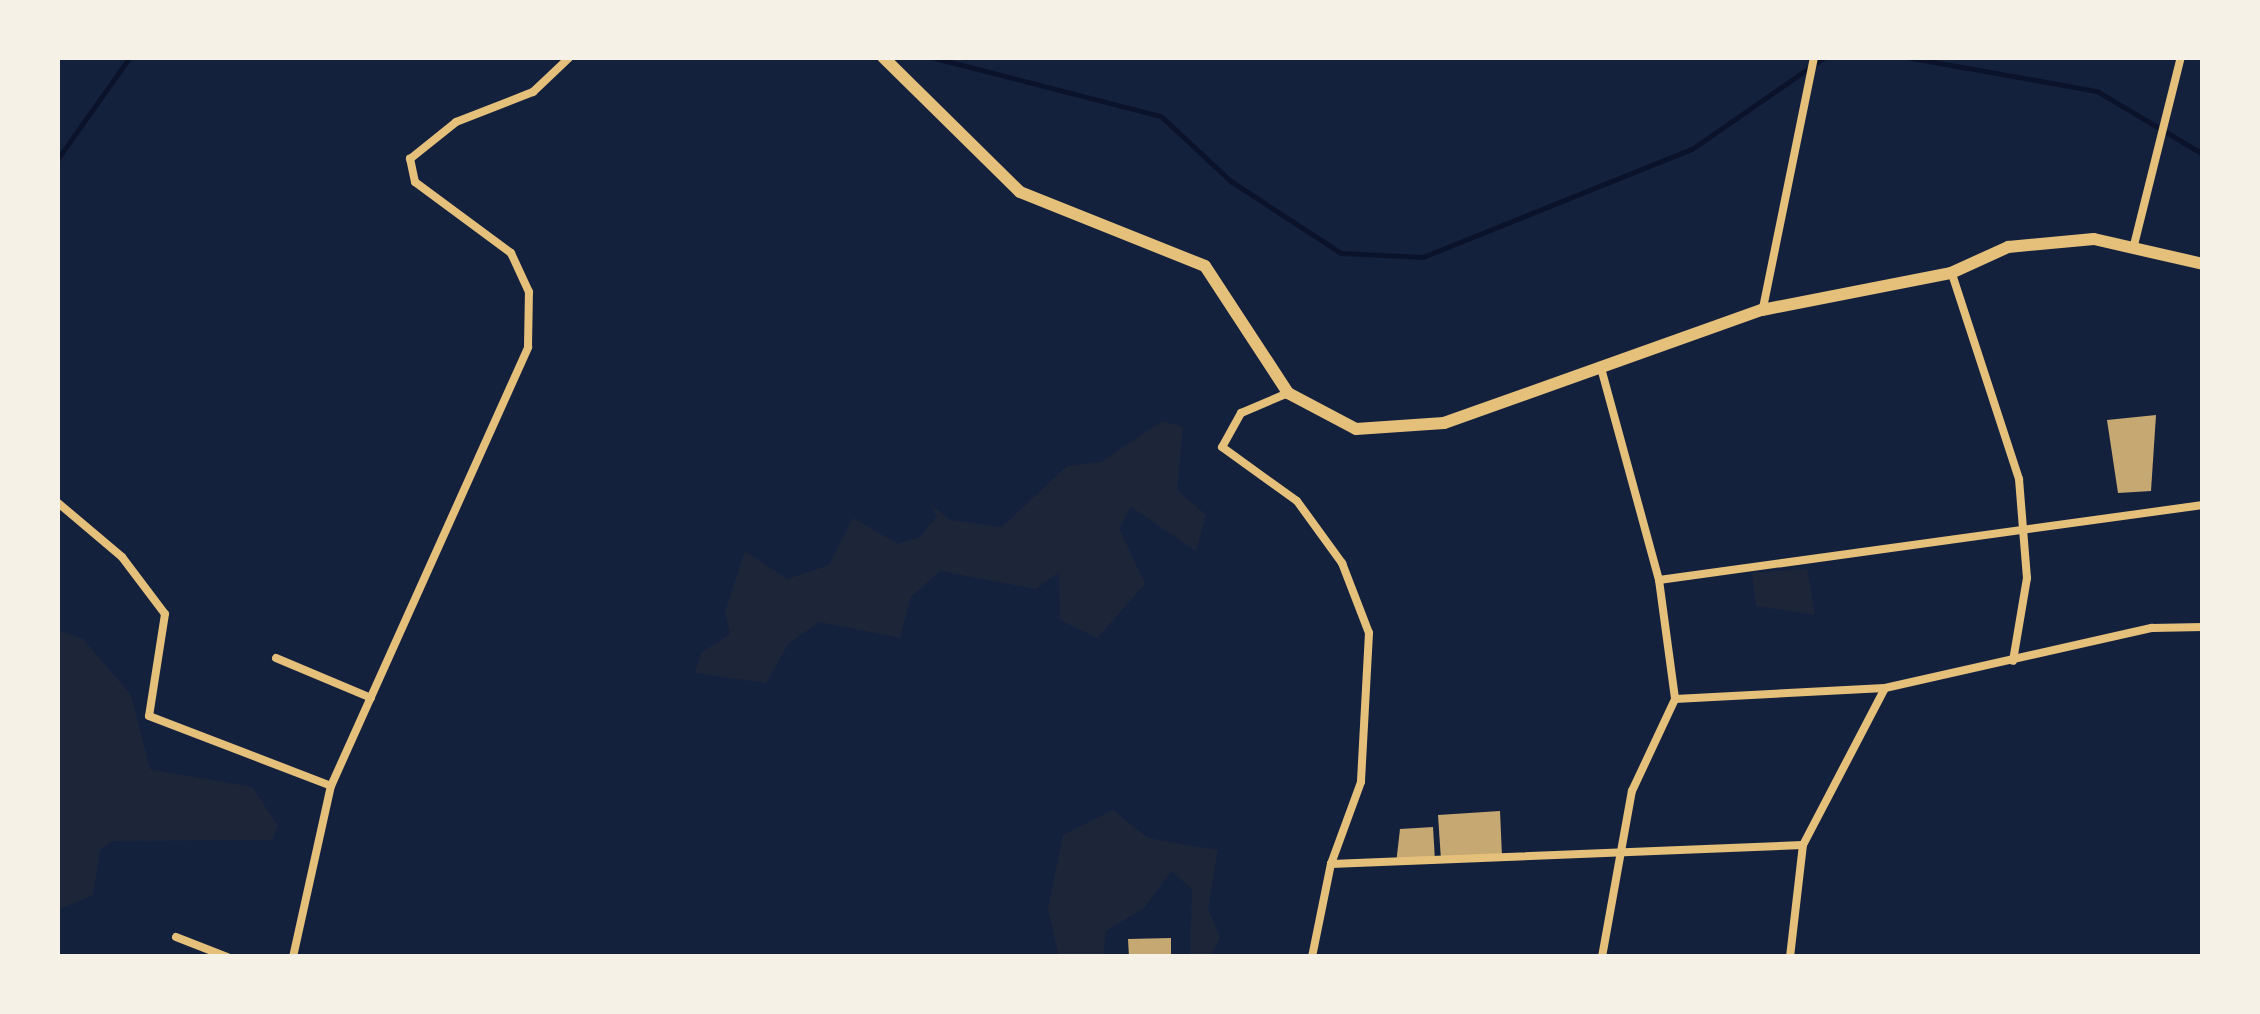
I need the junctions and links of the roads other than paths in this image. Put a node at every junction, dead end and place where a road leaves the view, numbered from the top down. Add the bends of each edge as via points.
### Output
1 (570, 57) edge
2 (884, 57) edge
3 (1814, 57) edge
4 (2181, 57) edge
5 (2134, 245) junction
6 (2203, 264) edge
7 (1952, 273) junction
8 (1762, 310) junction
9 (1601, 368) junction
10 (1288, 393) junction
11 (57, 502) edge
12 (2203, 506) edge
13 (2022, 524) junction
14 (1659, 580) junction
15 (2203, 627) edge
16 (276, 658) dead end
17 (2013, 661) junction
18 (1885, 688) junction
19 (370, 698) junction
20 (1676, 699) junction
21 (331, 786) junction
22 (1803, 845) junction
23 (1618, 860) junction
24 (1331, 864) junction
25 (176, 937) dead end
26 (227, 957) edge
27 (293, 957) edge
28 (1312, 957) edge
29 (1602, 957) edge
30 (1790, 957) edge

1 - 19 street via 533,92 456,122 410,159 426,192 502,239 532,318 503,411
2 - 10 main road via 1020,192 1205,266
3 - 8 street
4 - 5 street
5 - 6 main road
5 - 7 main road via 2054,238
7 - 8 main road
7 - 13 street via 2019,479
8 - 9 main road
9 - 10 main road via 1395,434 1356,429
9 - 14 street
10 - 24 street via 1241,413 1222,447 1316,525 1370,633 1360,782
11 - 21 street via 122,557 165,614 149,716
12 - 13 street
13 - 14 street via 1848,562
13 - 17 street via 2024,633
14 - 20 street
15 - 17 street
16 - 19 street
17 - 18 street
18 - 20 street
18 - 22 street
19 - 21 street
20 - 23 street via 1632,791
21 - 27 street
22 - 23 street
22 - 30 street
23 - 24 street
23 - 29 street
24 - 28 street
25 - 26 street

